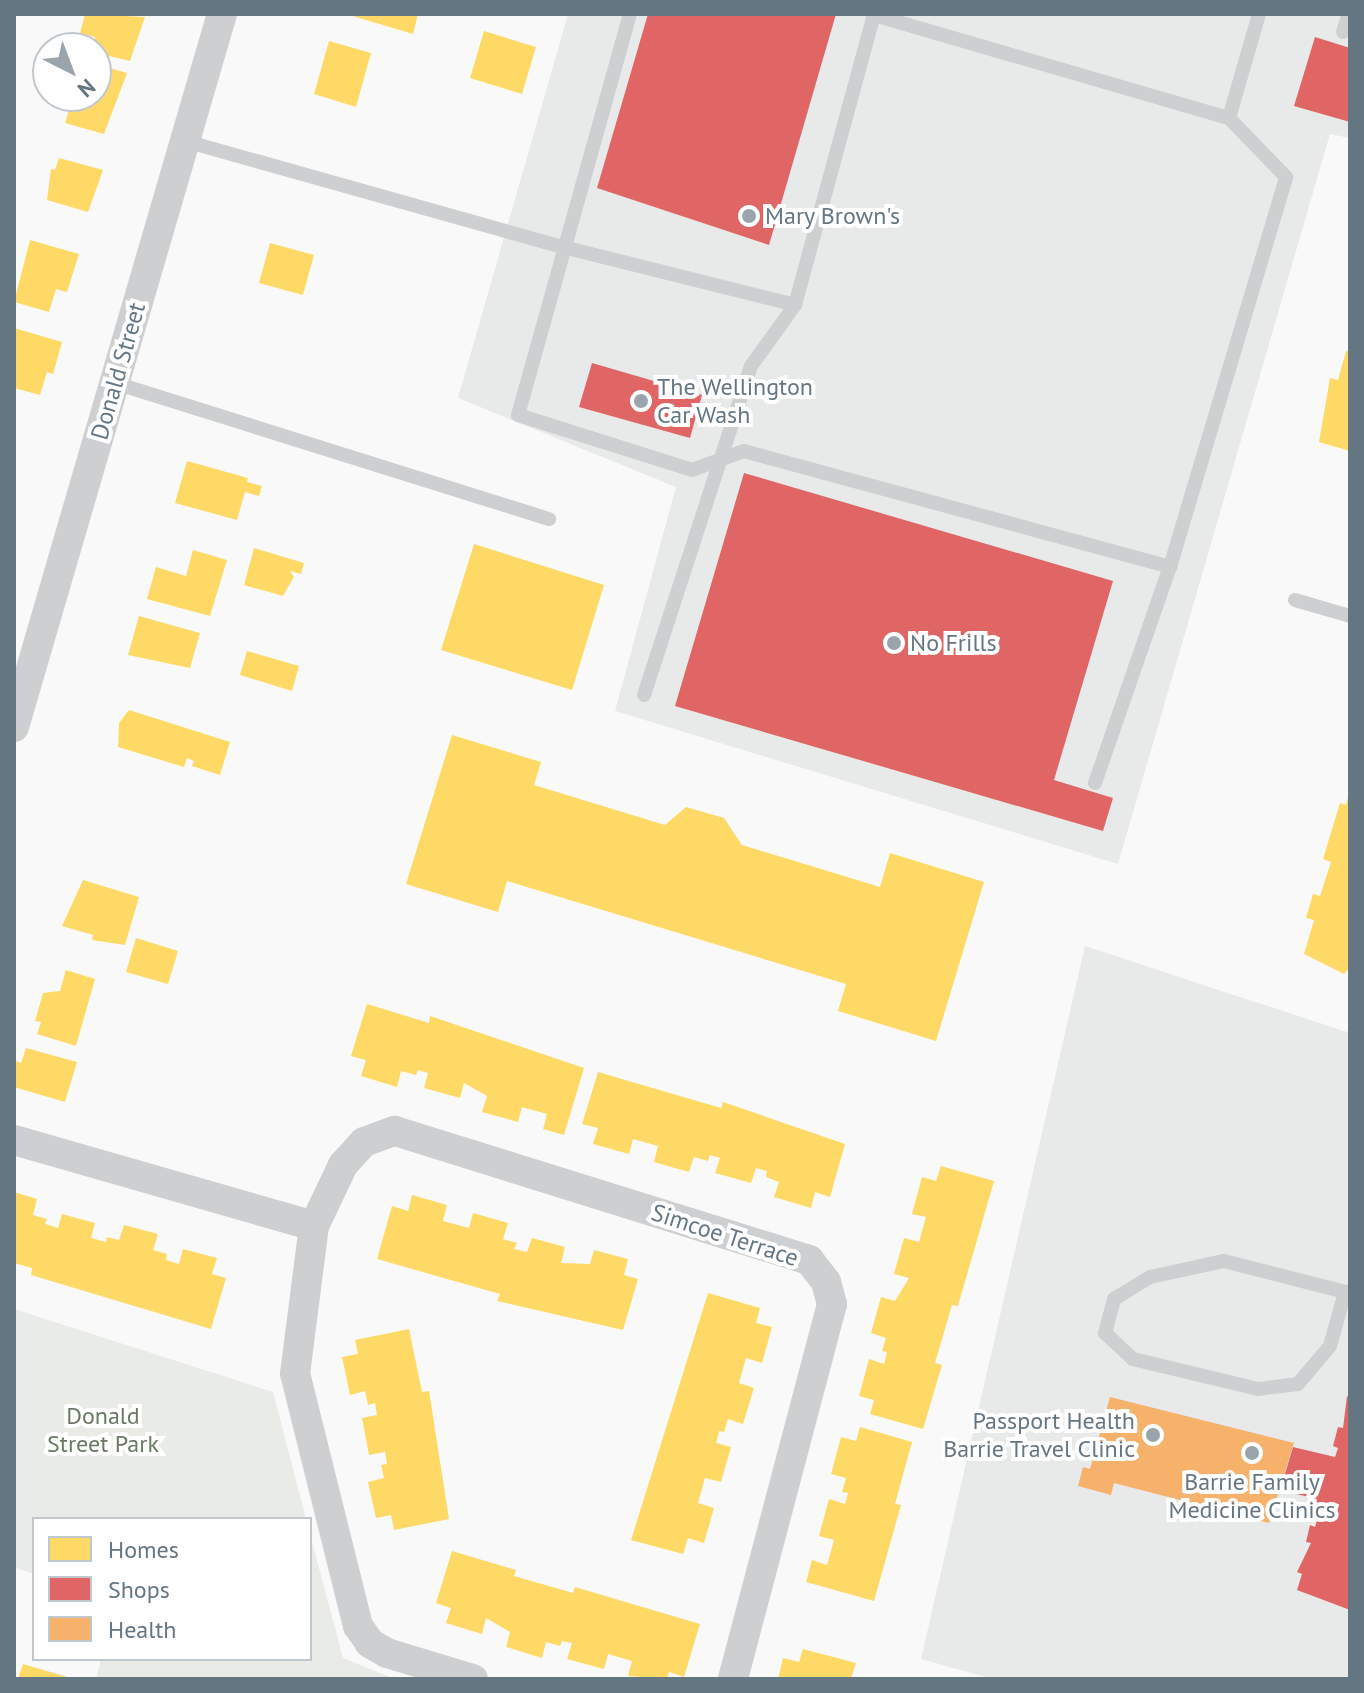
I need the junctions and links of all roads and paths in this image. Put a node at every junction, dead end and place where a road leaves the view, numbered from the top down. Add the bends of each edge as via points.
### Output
1 (222, 14) edge
2 (630, 14) edge
3 (1259, 14) edge
4 (1349, 14) edge
5 (874, 15) edge
6 (1343, 32) dead end
7 (1229, 118) junction
8 (185, 141) junction
9 (563, 247) junction
10 (795, 305) junction
11 (115, 383) junction
12 (721, 459) junction
13 (549, 519) dead end
14 (1170, 567) junction
15 (1295, 600) dead end
16 (1350, 616) edge
17 (644, 695) dead end
18 (14, 727) edge
19 (1095, 783) dead end
20 (14, 1140) edge
21 (314, 1226) junction
22 (1347, 1293) edge
23 (473, 1679) edge
24 (733, 1679) edge

1 - 8 street, Donald Street
2 - 9 lane
3 - 7 lane
4 - 6 lane
5 - 7 lane
5 - 10 lane
7 - 14 lane via 1286,177
8 - 9 lane
8 - 11 street, Donald Street
9 - 10 lane
9 - 12 lane via 518,415 692,470
10 - 12 lane via 751,366
11 - 13 lane
11 - 18 street, Donald Street
12 - 14 lane via 744,451
12 - 17 lane
14 - 19 lane
15 - 16 lane
20 - 21 street
21 - 23 street, Simcoe Terrace via 295,1374 358,1626 370,1643 387,1653
21 - 24 street, Simcoe Terrace via 343,1165 364,1142 395,1131 809,1260 826,1282 832,1304
22 - 22 lane via 1330,1346 1298,1384 1258,1389 1133,1359 1105,1333 1114,1299 1150,1277 1224,1261

